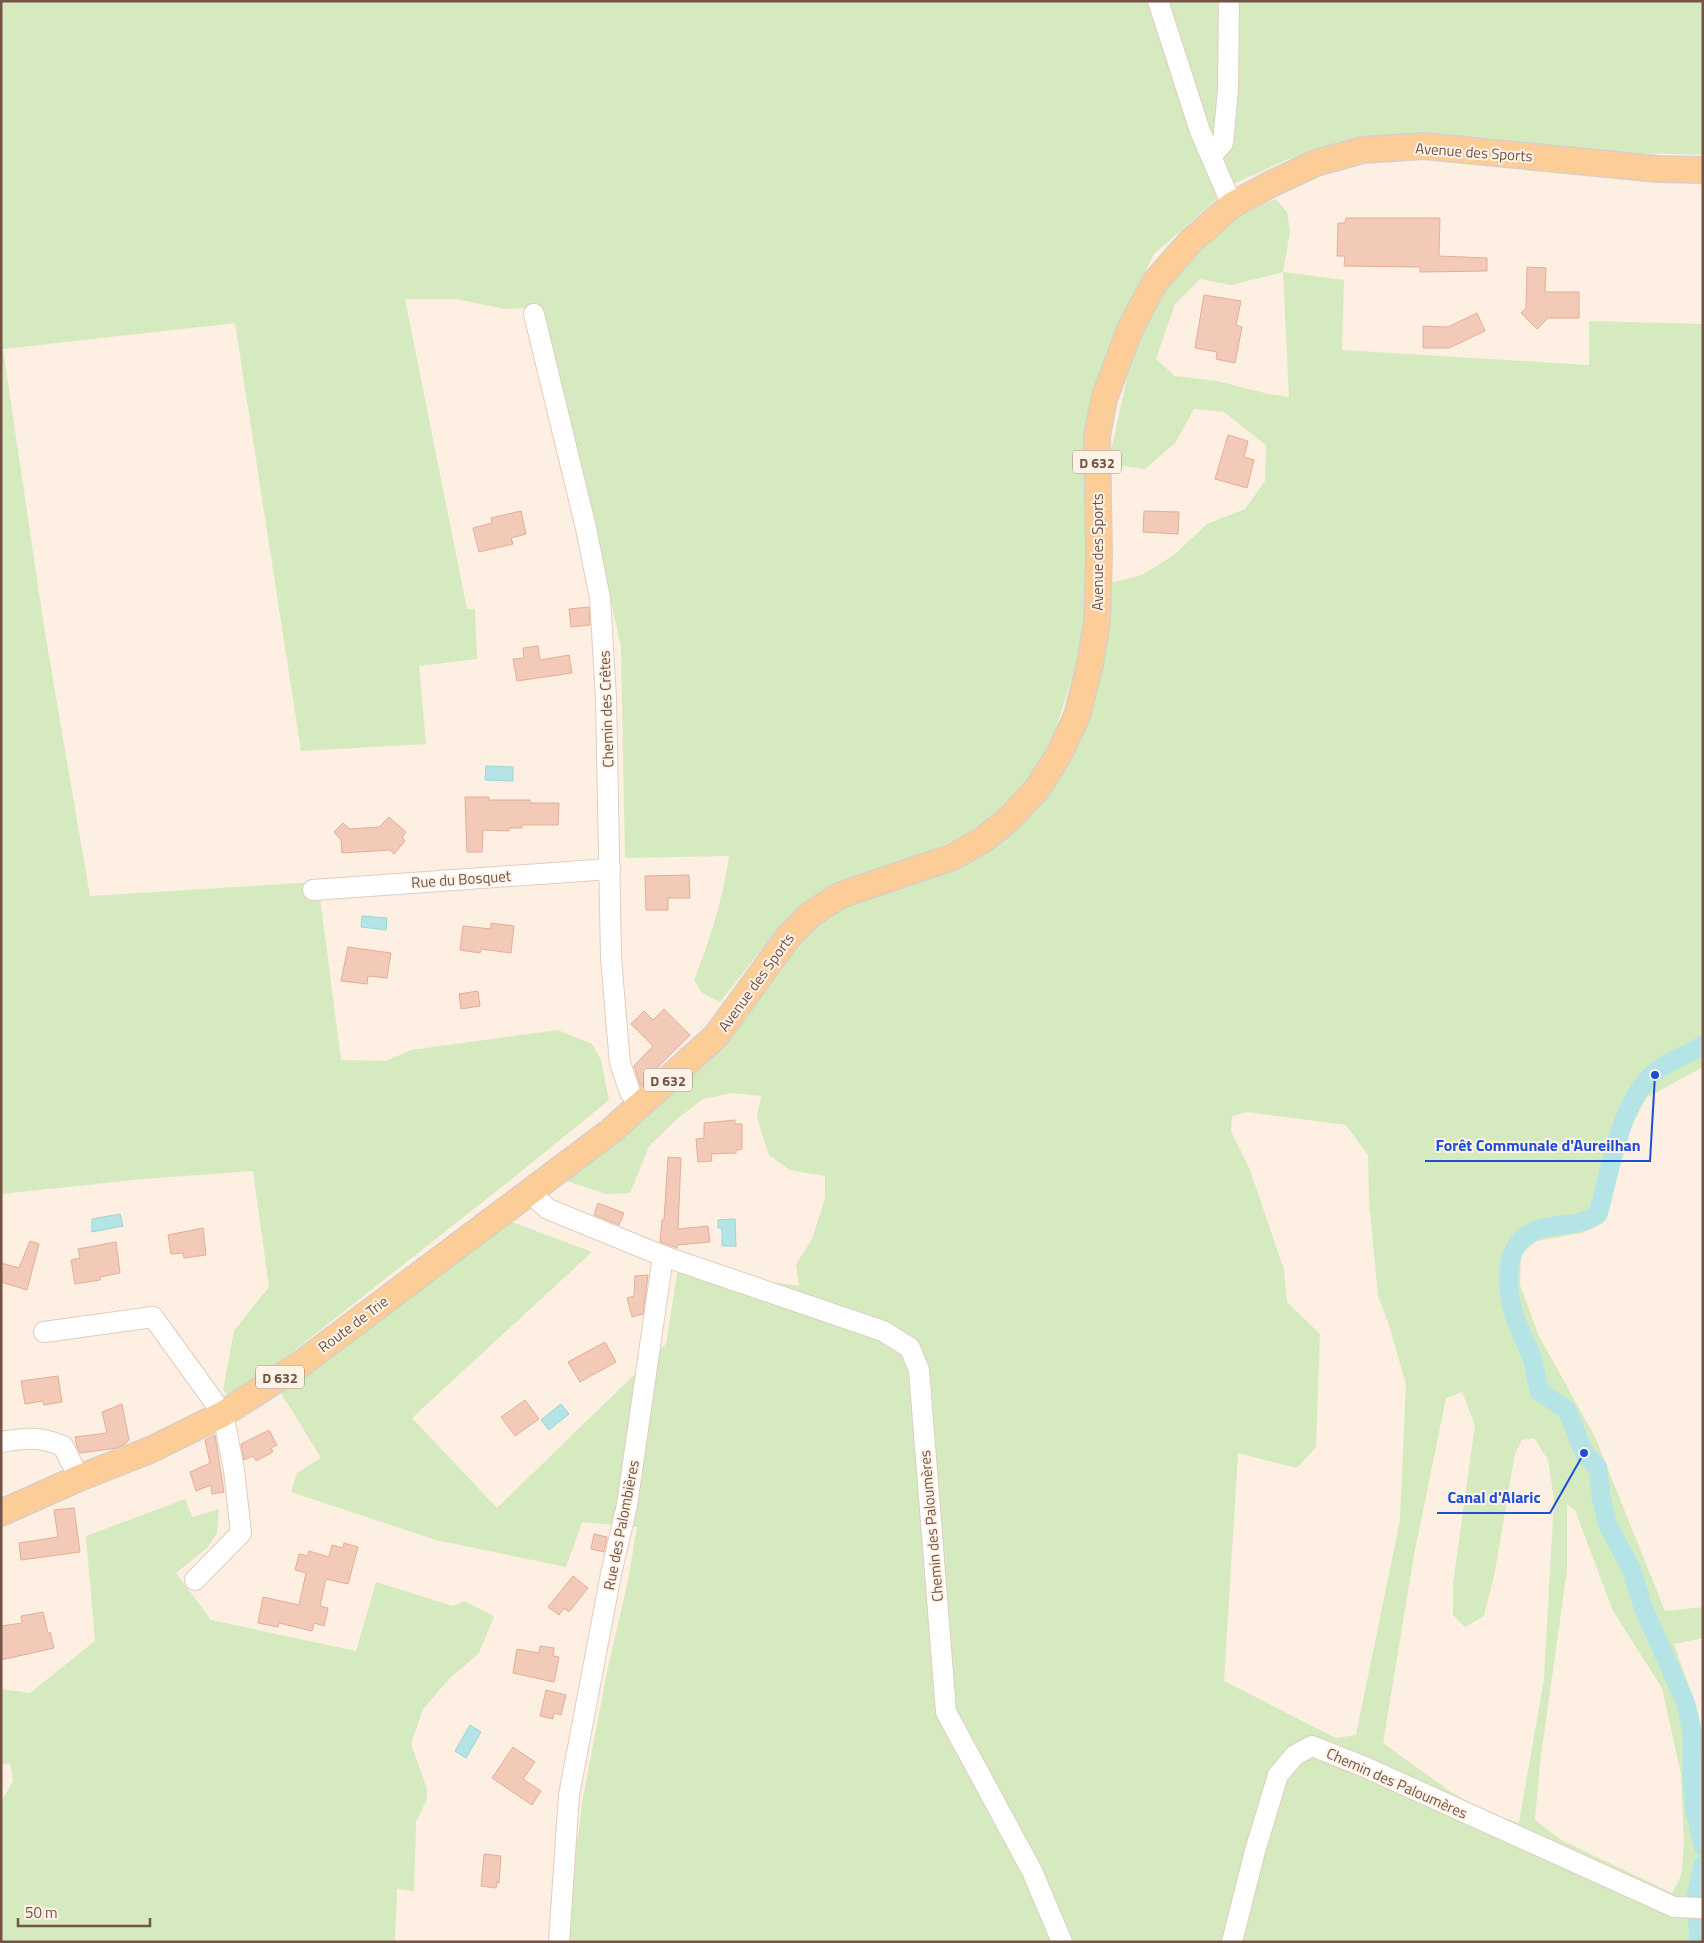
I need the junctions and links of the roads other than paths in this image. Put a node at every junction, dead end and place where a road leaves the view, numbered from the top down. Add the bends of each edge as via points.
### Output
1 (1158, 1) edge
2 (1229, 1) edge
3 (1211, 156) junction
4 (1703, 170) edge
5 (1232, 205) junction
6 (534, 314) dead end
7 (610, 869) junction
8 (313, 890) dead end
9 (640, 1106) junction
10 (529, 1192) junction
11 (664, 1256) junction
12 (44, 1332) dead end
13 (223, 1414) junction
14 (1, 1442) edge
15 (79, 1478) junction
16 (1, 1513) edge
17 (195, 1580) dead end
18 (1703, 1908) edge
19 (559, 1942) edge
20 (1062, 1942) edge
21 (1232, 1942) edge

1 - 3 street
2 - 3 street via 1224,143
3 - 5 street
4 - 5 main road, Avenue des Sports / D 632 via 1658,169 1424,146 1363,150 1316,162
5 - 9 main road, Avenue des Sports / D 632 via 1191,241 1155,282 1130,329 1104,399 1097,436 1097,622 1090,664 1077,716 1058,756 1037,789 1009,819 984,839 953,857 841,896 811,914 789,936 716,1036
6 - 7 street, Chemin des Crêtes via 600,598
7 - 8 street, Rue du Bosquet
7 - 9 street, Chemin des Crêtes via 611,957 620,1063 630,1092
9 - 10 main road, D 632
10 - 11 street via 548,1210
10 - 13 main road, Route de Trie / D 632 via 302,1363
11 - 19 street, Rue des Palombières via 627,1505 569,1795
11 - 20 street, Chemin des Paloumères via 883,1331 910,1348 919,1370 946,1712 1032,1871
12 - 13 street via 153,1317
13 - 15 main road, Route de Trie / D 632 via 150,1450
13 - 17 street via 234,1470 241,1533
14 - 15 street via 34,1438 63,1446
15 - 16 main road, Route de Trie / D 632
18 - 21 street, Chemin des Paloumères via 1674,1907 1312,1746 1295,1755 1278,1775

